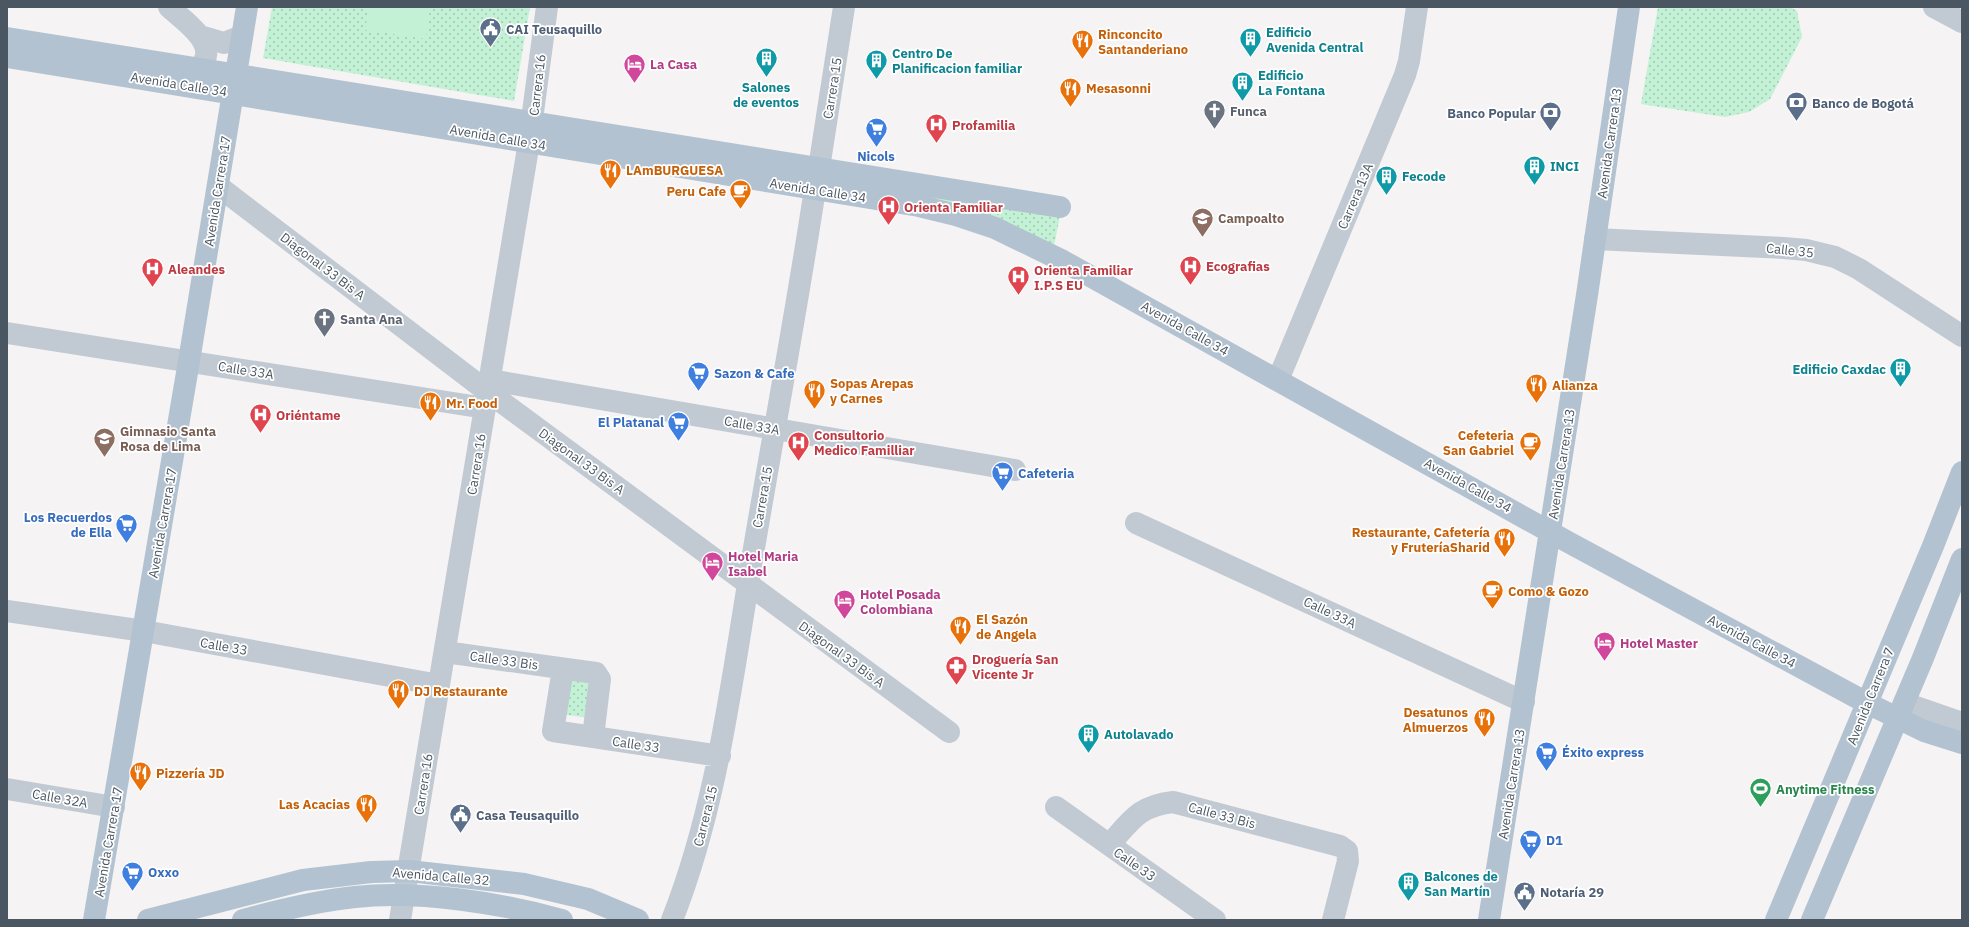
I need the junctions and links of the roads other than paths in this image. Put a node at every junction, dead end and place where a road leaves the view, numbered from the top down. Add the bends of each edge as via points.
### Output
1 (169, 7) edge
2 (247, 7) edge
3 (547, 7) edge
4 (844, 7) edge
5 (1417, 7) edge
6 (1629, 7) edge
7 (1934, 7) edge
8 (1962, 22) edge
9 (200, 36) junction
10 (242, 36) junction
11 (7, 38) edge
12 (7, 57) edge
13 (198, 69) junction
14 (234, 84) junction
15 (530, 132) junction
16 (819, 168) junction
17 (218, 186) junction
18 (816, 189) junction
19 (1060, 207) dead end
20 (1595, 239) junction
21 (7, 332) edge
22 (1962, 336) edge
23 (189, 361) junction
24 (1278, 380) junction
25 (487, 394) junction
26 (774, 428) junction
27 (1015, 470) dead end
28 (1962, 472) edge
29 (1136, 522) dead end
30 (1550, 531) junction
31 (1962, 559) edge
32 (748, 584) junction
33 (7, 611) edge
34 (144, 631) junction
35 (445, 652) junction
36 (563, 669) junction
37 (439, 685) junction
38 (1524, 702) junction
39 (1867, 704) junction
40 (1901, 711) junction
41 (1962, 723) edge
42 (949, 732) dead end
43 (593, 737) junction
44 (1962, 743) edge
45 (720, 756) junction
46 (7, 789) edge
47 (114, 807) junction
48 (1056, 807) dead end
49 (1109, 845) junction
50 (409, 871) junction
51 (404, 896) junction
52 (94, 920) edge
53 (148, 920) edge
54 (243, 920) edge
55 (400, 920) edge
56 (562, 920) edge
57 (638, 920) edge
58 (672, 920) edge
59 (1215, 920) edge
60 (1333, 920) edge
61 (1490, 920) edge
62 (1776, 920) edge
63 (1812, 920) edge

1 - 9 street
2 - 10 main road, Avenida Carrera 17
3 - 15 street, Carrera 16
4 - 16 street, Carrera 15
5 - 24 street, Carrera 13A via 1409,61 1404,75
6 - 20 main road, Avenida Carrera 13
7 - 8 street
9 - 10 street via 224,43
9 - 13 street via 206,46 206,55 204,63
10 - 14 main road, Avenida Carrera 17
11 - 13 main road, Avenida Calle 34
12 - 14 main road, Avenida Calle 34
13 - 14 main road, Avenida Calle 34
14 - 15 main road, Avenida Calle 34
14 - 17 main road, Avenida Carrera 17
15 - 16 main road, Avenida Calle 34
15 - 18 main road, Avenida Calle 34
15 - 25 street, Carrera 16
16 - 19 main road, Avenida Calle 34
17 - 23 main road, Avenida Carrera 17
17 - 25 street, Diagonal 33 Bis A
18 - 24 main road, Avenida Calle 34 via 919,206 994,228 1063,261
18 - 26 street, Carrera 15
20 - 22 street, Calle 35 via 1784,248 1835,257 1859,269
20 - 30 main road, Avenida Carrera 13
21 - 23 street, Calle 33A
23 - 25 street, Calle 33A
23 - 34 main road, Avenida Carrera 17
24 - 30 main road, Avenida Calle 34
25 - 26 street, Calle 33A
25 - 32 street, Diagonal 33 Bis A
25 - 35 street, Carrera 16
26 - 27 street, Calle 33A
26 - 32 street, Carrera 15
28 - 39 main road, Avenida Carrera 7 via 1934,546
29 - 38 street, Calle 33A
30 - 38 main road, Avenida Carrera 13
30 - 39 main road, Avenida Calle 34
31 - 40 main road
32 - 42 street, Diagonal 33 Bis A
32 - 45 street, Carrera 15
33 - 34 street, Calle 33
34 - 37 street, Calle 33
34 - 47 main road, Avenida Carrera 17
35 - 36 street, Calle 33 Bis
35 - 37 street, Carrera 16
36 - 43 street, Calle 33 Bis via 596,673 600,679
36 - 43 street, Calle 33 via 553,731
37 - 50 street, Carrera 16
38 - 61 main road, Avenida Carrera 13
39 - 40 main road, Avenida Calle 34
39 - 62 main road, Avenida Carrera 7
40 - 41 street, Avenida Calle 34
40 - 44 main road, Avenida Calle 34 via 1924,730
40 - 63 main road
43 - 45 street, Calle 33
45 - 58 street, Carrera 15 via 693,864
46 - 47 street, Calle 32A
47 - 52 main road, Avenida Carrera 17
48 - 49 street, Calle 33
49 - 59 street, Calle 33
49 - 60 street, Calle 33 Bis via 1142,810 1156,804 1173,802 1340,846 1347,851 1348,861
50 - 51 street, Carrera 16
50 - 53 main road, Avenida Calle 32 via 371,872 303,880
50 - 57 main road, Avenida Calle 32 via 524,884 588,899
51 - 54 main road, Avenida Calle 32 via 332,900
51 - 55 street, Carrera 16
51 - 56 main road, Avenida Calle 32 via 485,903

